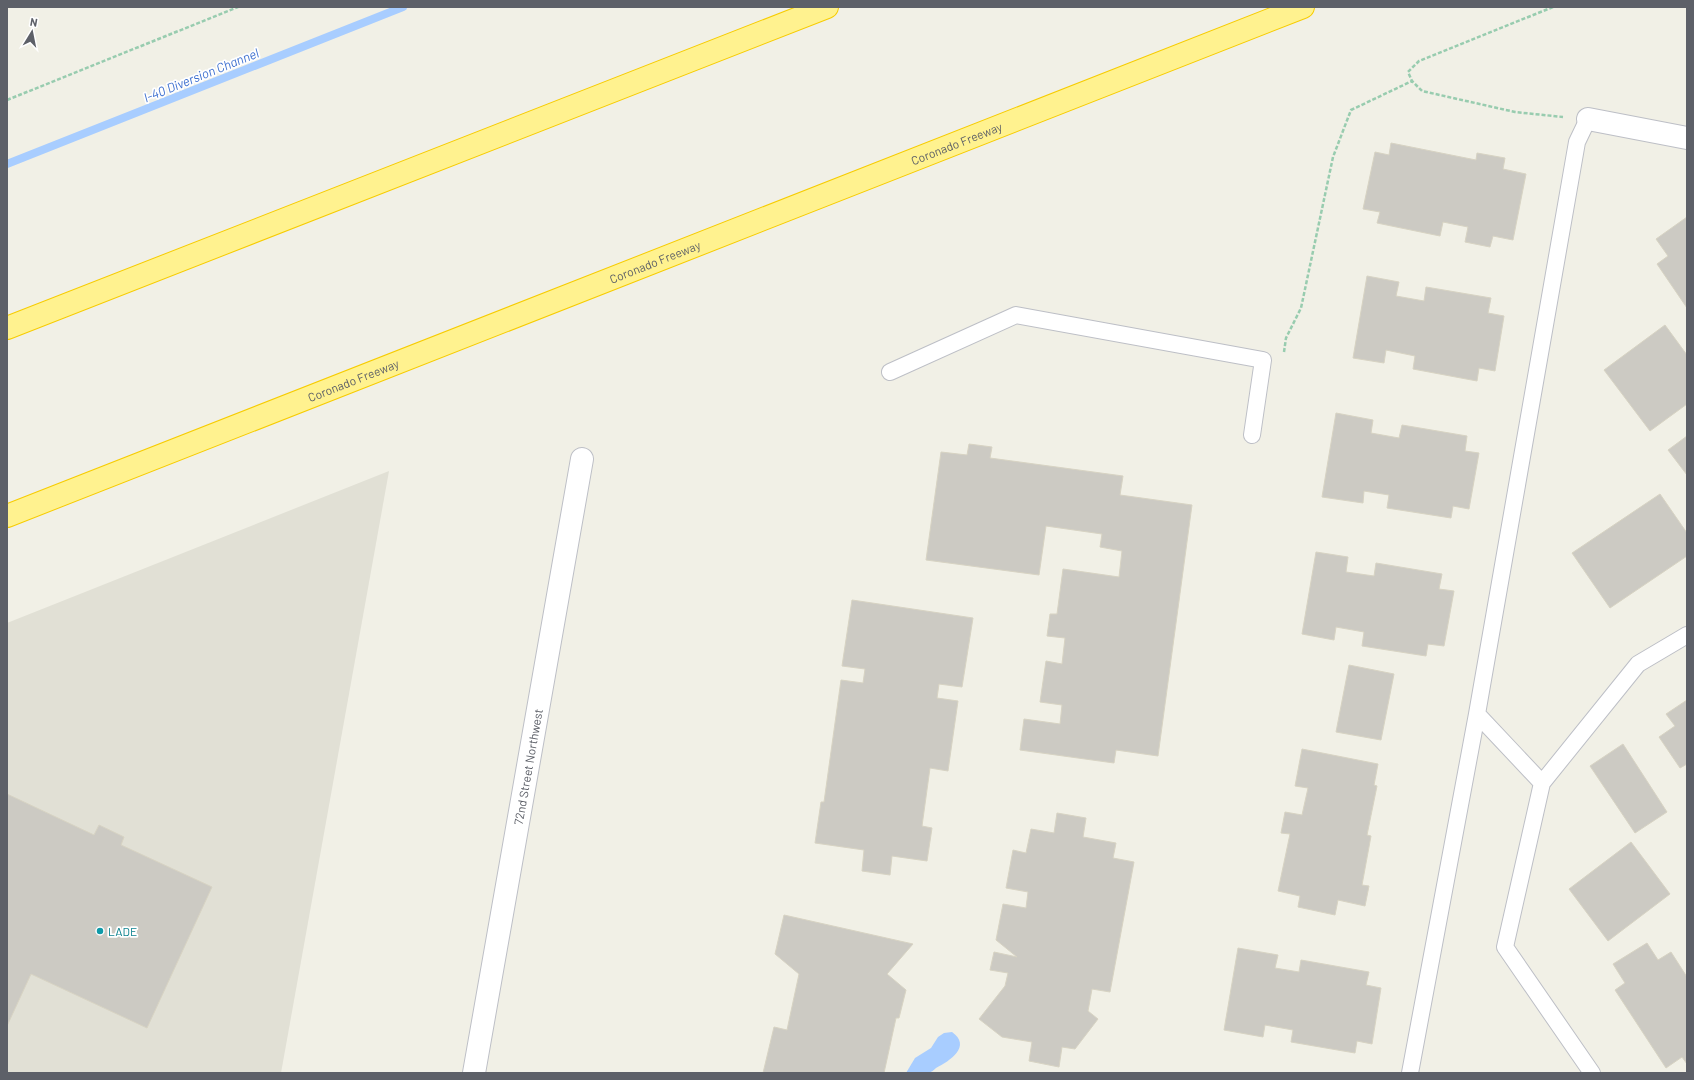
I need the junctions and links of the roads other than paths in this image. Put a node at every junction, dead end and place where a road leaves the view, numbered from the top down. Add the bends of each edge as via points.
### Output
1 (827, 7) edge
2 (1303, 7) edge
3 (1588, 119) joint
4 (1687, 138) edge
5 (7, 328) edge
6 (890, 372) dead end
7 (1252, 435) dead end
8 (582, 459) dead end
9 (7, 516) edge
10 (1687, 635) edge
11 (1478, 714) junction
12 (1542, 783) junction
13 (474, 1073) edge
14 (1410, 1073) edge
15 (1592, 1073) edge

1 - 5 highway
2 - 9 highway, Coronado Freeway
3 - 4 street
3 - 11 lane via 1577,142
6 - 7 lane via 1016,315 1263,360
8 - 13 street, 72nd Street Northwest
10 - 12 lane via 1638,664
11 - 12 lane
11 - 14 lane
12 - 15 lane via 1505,947

